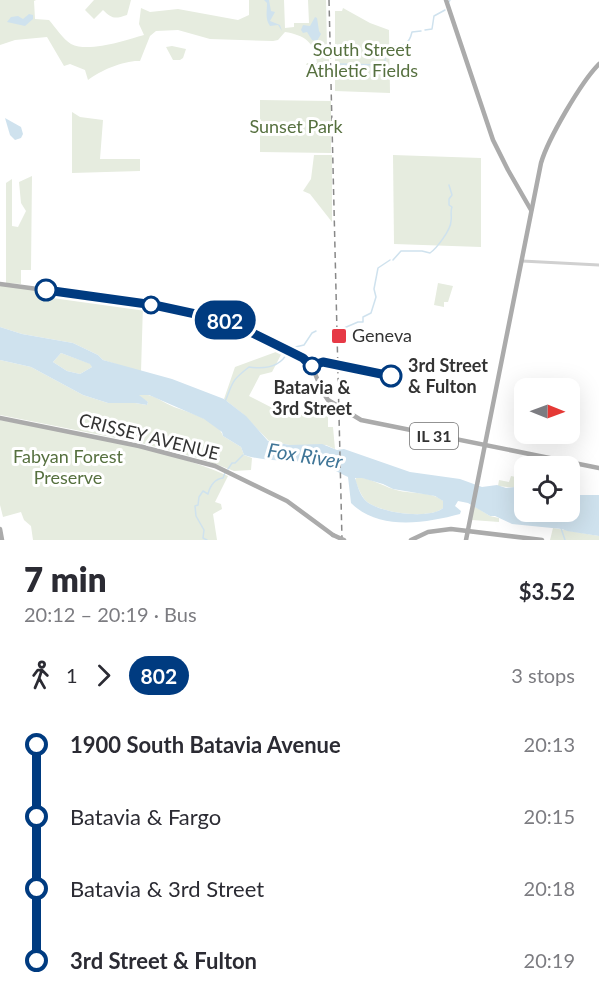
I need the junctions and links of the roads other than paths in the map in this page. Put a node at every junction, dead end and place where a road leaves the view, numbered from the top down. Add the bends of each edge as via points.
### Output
1 (446, 0) edge
2 (599, 64) edge
3 (531, 210) junction
4 (520, 261) junction
5 (599, 265) edge
6 (0, 284) edge
7 (0, 417) edge
8 (484, 446) junction
9 (599, 468) edge
10 (0, 529) edge
11 (468, 531) junction
12 (3, 540) edge
13 (344, 540) edge
14 (411, 540) edge
15 (466, 540) edge
16 (542, 540) edge

1 - 3 main road via 493,140
2 - 3 main road via 544,152
3 - 4 main road
4 - 5 street
4 - 8 main road
6 - 8 main road, IL 31 via 137,302 228,321 303,358 329,401 361,420
7 - 13 main road, CRISSEY AVENUE, bridge via 140,446 226,471 287,501
8 - 9 main road, IL 31
8 - 11 main road
10 - 12 main road
11 - 14 main road via 437,531
11 - 15 main road
11 - 16 main road

